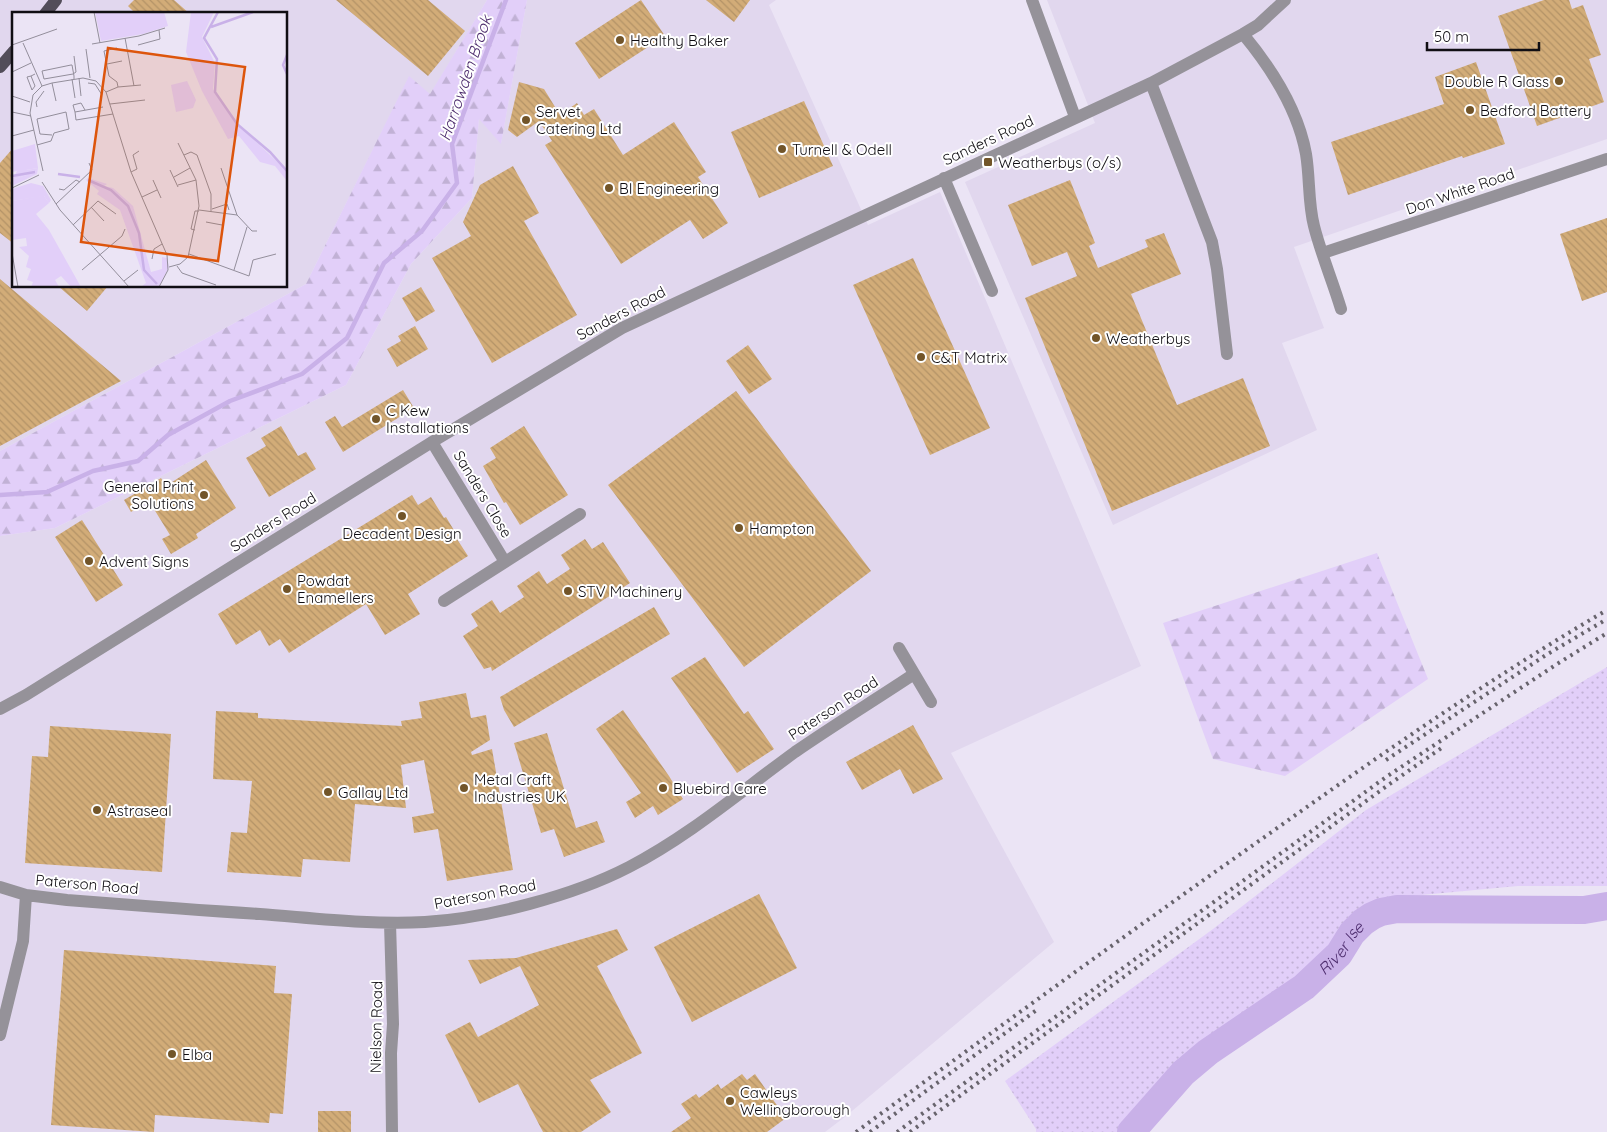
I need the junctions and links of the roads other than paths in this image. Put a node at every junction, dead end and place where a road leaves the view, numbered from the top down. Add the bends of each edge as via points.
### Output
1 (56, 0) edge
2 (1032, 0) edge
3 (1285, 0) edge
4 (47, 12) edge
5 (1243, 34) junction
6 (12, 53) edge
7 (0, 67) edge
8 (1151, 83) junction
9 (1075, 117) junction
10 (1607, 159) edge
11 (944, 178) junction
12 (1323, 253) junction
13 (992, 291) dead end
14 (1341, 309) dead end
15 (1227, 354) dead end
16 (432, 442) junction
17 (580, 514) dead end
18 (505, 562) junction
19 (444, 601) dead end
20 (899, 648) dead end
21 (914, 674) junction
22 (931, 702) dead end
23 (0, 710) edge
24 (0, 886) edge
25 (26, 895) junction
26 (390, 923) junction
27 (0, 1035) edge
28 (392, 1132) edge

1 - 4 main road
2 - 9 street
3 - 5 street, Sanders Road
5 - 8 street, Sanders Road
5 - 12 street via 1276,79 1300,127 1314,225
6 - 7 main road
8 - 9 street, Sanders Road
8 - 15 street via 1212,242
9 - 11 street, Sanders Road
10 - 12 street, Don White Road
11 - 13 street
11 - 16 street, Sanders Road via 622,328
12 - 14 street
16 - 18 street, Sanders Close
16 - 23 street, Sanders Road
17 - 18 street, Sanders Close
18 - 19 street, Sanders Close
20 - 21 street
21 - 22 street
21 - 26 street, Paterson Road via 796,751 686,834 608,877 501,910 462,918
24 - 25 street, Paterson Road
25 - 26 street, Paterson Road
25 - 27 street via 23,941
26 - 28 street, Nielson Road via 394,1024

